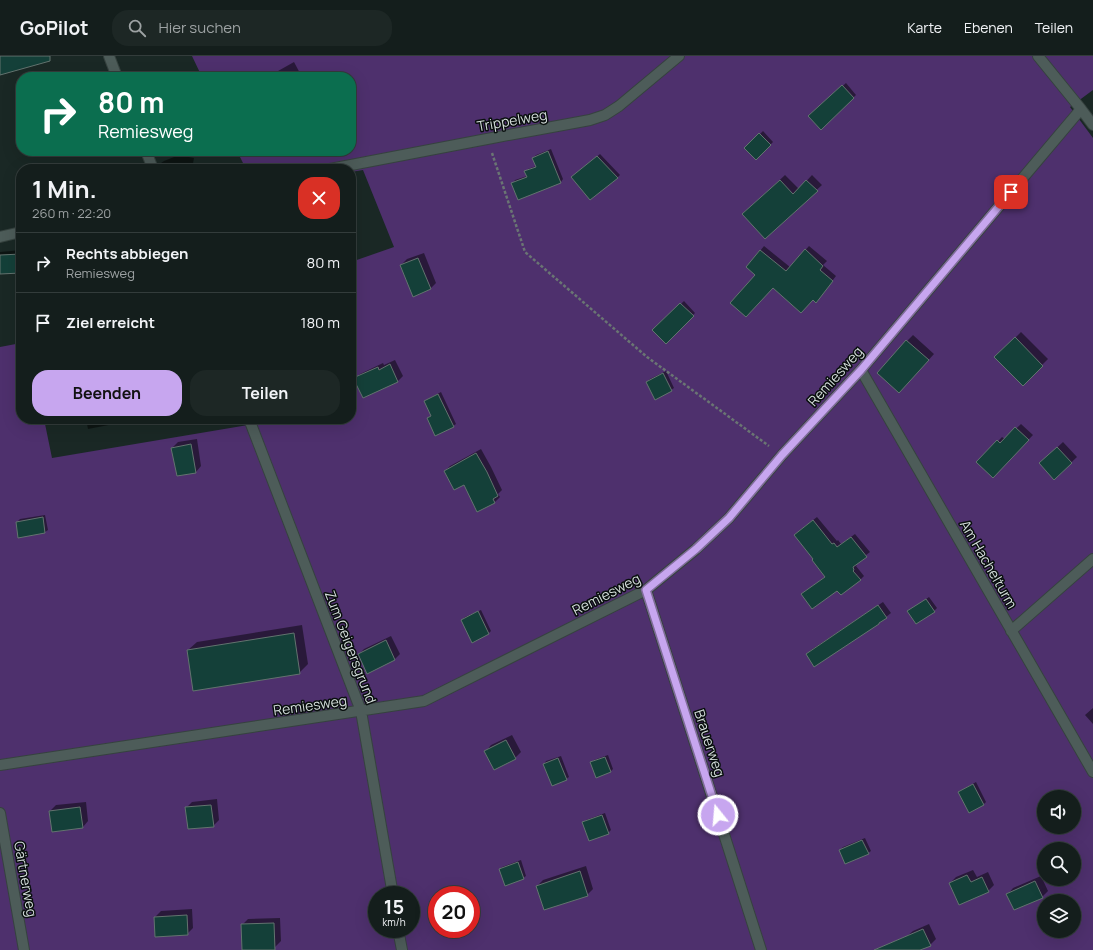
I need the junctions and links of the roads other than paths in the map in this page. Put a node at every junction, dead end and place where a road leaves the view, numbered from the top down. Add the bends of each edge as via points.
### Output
1 (109, 56) edge
2 (679, 56) edge
3 (1038, 56) edge
4 (115, 72) edge
5 (1081, 109) junction
6 (1093, 126) edge
7 (356, 164) edge
8 (16, 233) edge
9 (0, 237) edge
10 (861, 370) junction
11 (251, 424) edge
12 (1093, 559) edge
13 (646, 590) junction
14 (1011, 631) junction
15 (361, 711) junction
16 (0, 765) edge
17 (1093, 772) edge
18 (0, 813) edge
19 (391, 886) edge
20 (400, 938) edge
21 (24, 950) edge
22 (402, 950) edge
23 (761, 950) edge

1 - 4 lane
2 - 7 lane, Trippelweg via 605,115 590,120
3 - 5 lane
5 - 6 lane
5 - 10 lane, Remiesweg
8 - 9 lane
10 - 13 lane, Remiesweg via 782,455 729,518
10 - 14 lane, Am Hachelturm
11 - 15 lane, Zum Geigersgrund
12 - 14 lane
13 - 15 lane, Remiesweg via 424,701
13 - 23 lane, Brauerweg
14 - 17 lane, Am Hachelturm
15 - 16 lane, Remiesweg
15 - 19 lane, Zum Geigersgrund
18 - 21 lane, Gärtnerweg
20 - 22 lane

